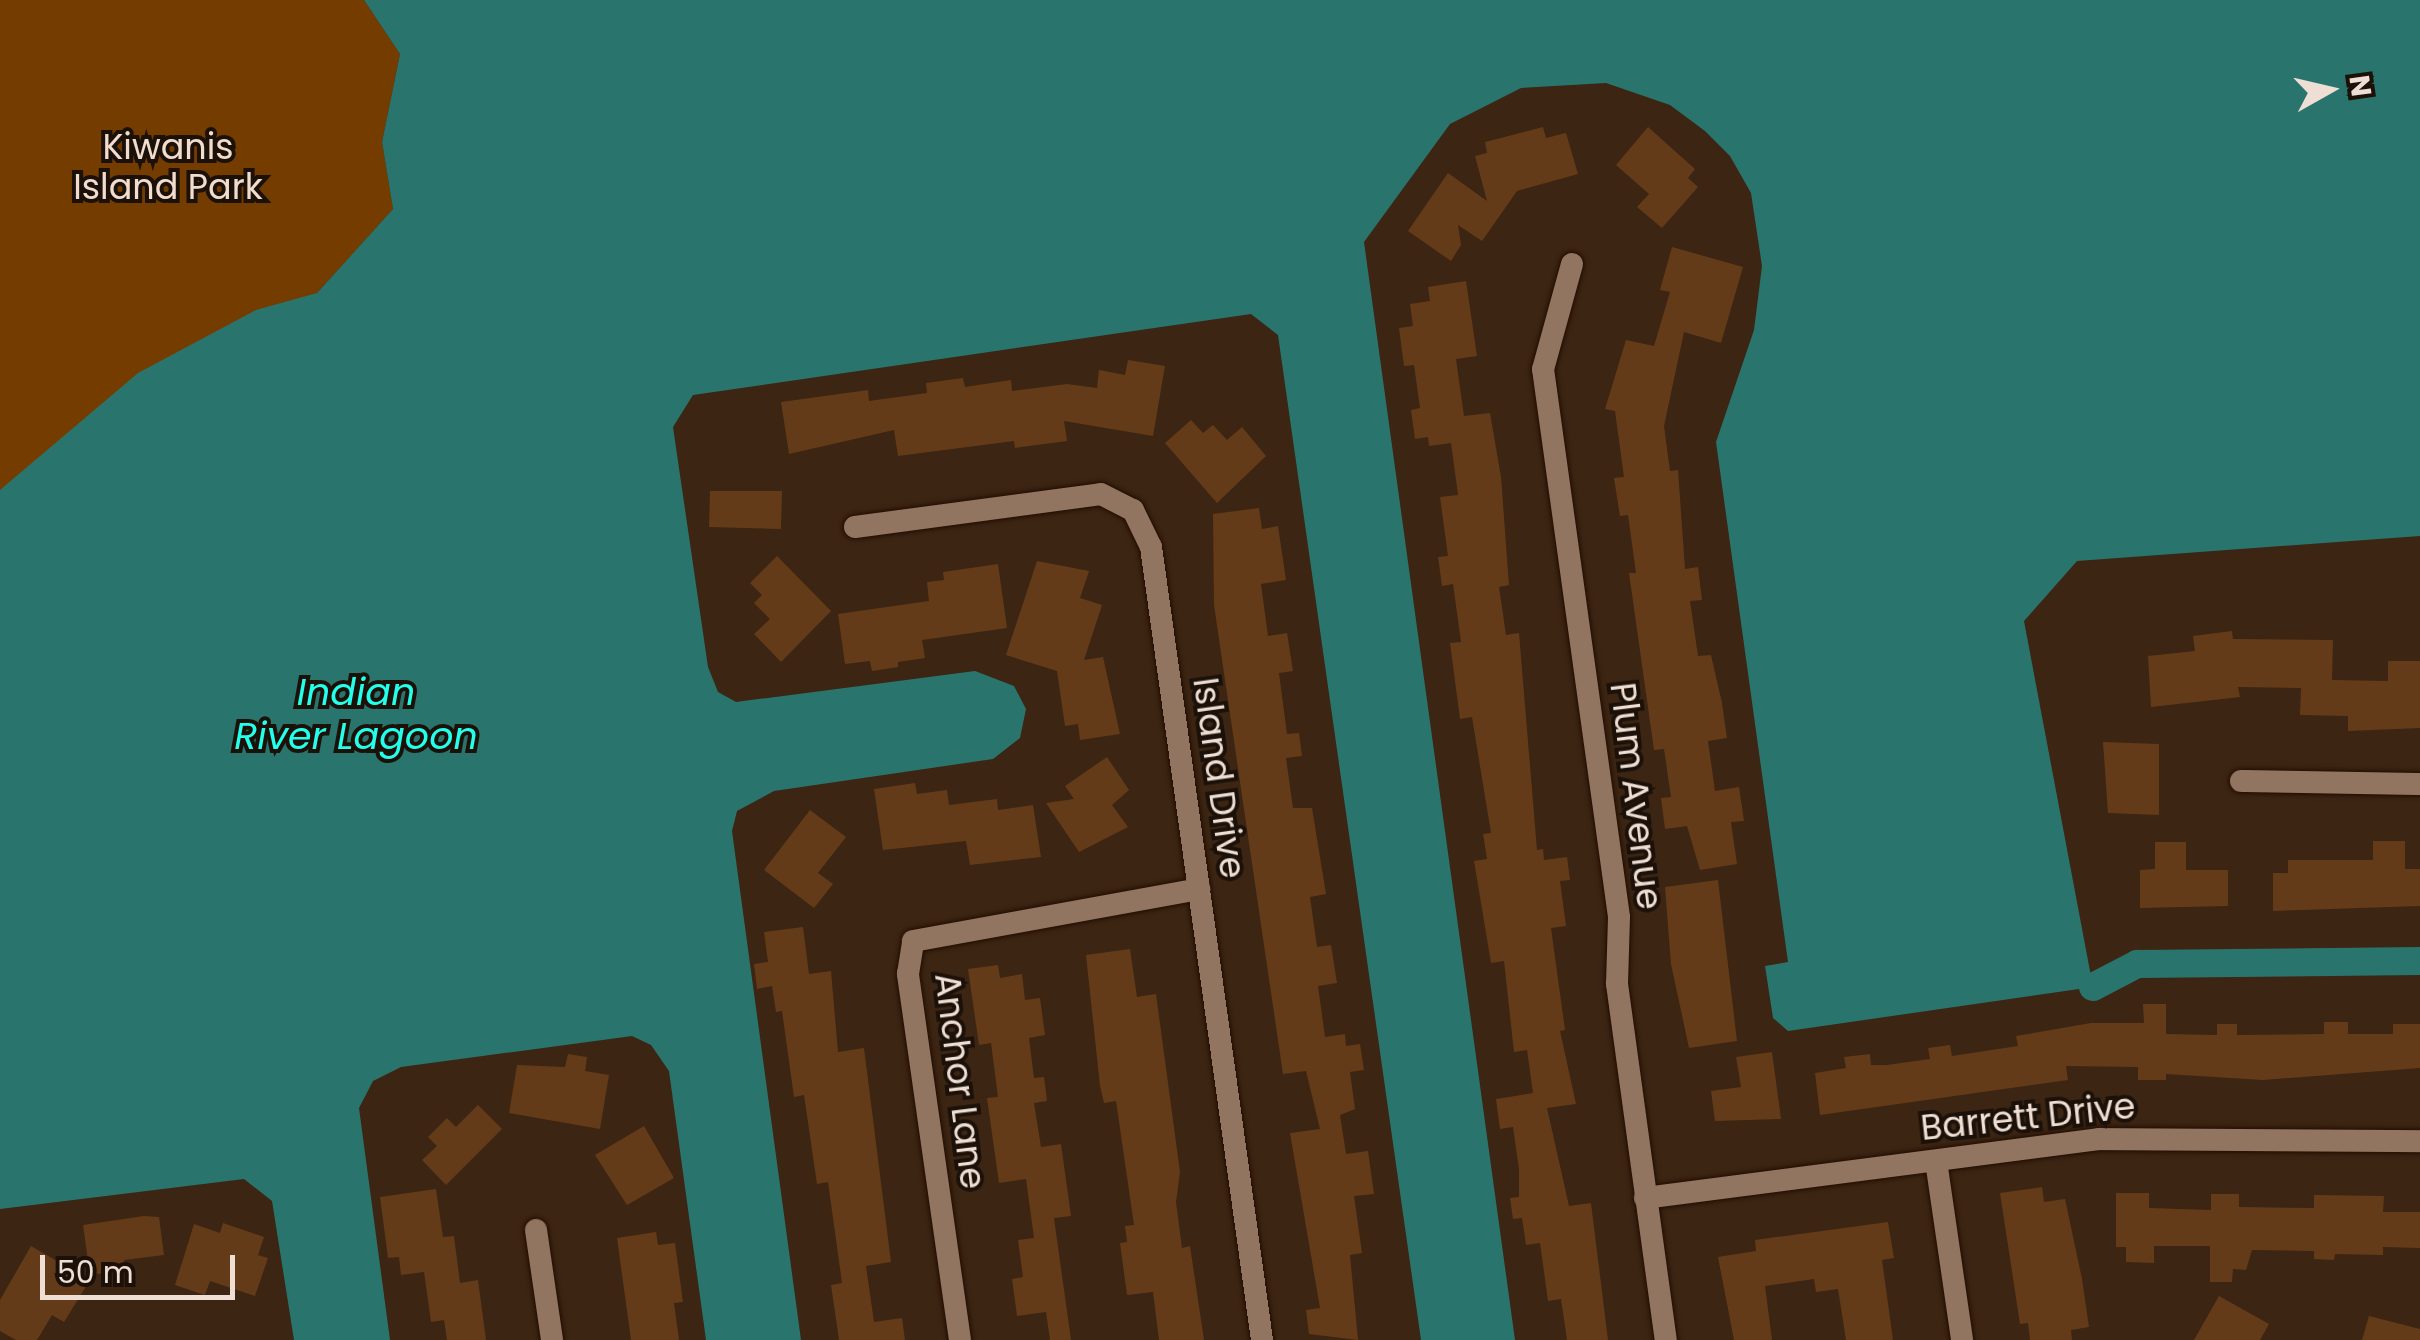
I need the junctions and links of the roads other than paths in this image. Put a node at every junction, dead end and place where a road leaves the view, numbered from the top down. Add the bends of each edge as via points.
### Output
1 (1572, 264) dead end
2 (855, 527) dead end
3 (2242, 781) dead end
4 (2420, 784) edge
5 (1199, 889) junction
6 (2420, 1141) edge
7 (1936, 1161) junction
8 (1645, 1198) junction
9 (536, 1230) dead end
10 (552, 1340) edge
11 (960, 1340) edge
12 (1262, 1340) edge
13 (1666, 1340) edge
14 (1962, 1340) edge

1 - 8 street, Plum Avenue via 1544,369 1619,916 1617,984
2 - 5 street, Island Drive via 1101,494 1132,510 1151,547
3 - 4 street
5 - 11 street, Anchor Lane via 913,940 908,974
5 - 12 street, Island Drive
6 - 7 street, Barrett Drive via 2100,1138
7 - 8 street, Barrett Drive
7 - 14 street
8 - 13 street, Plum Avenue
9 - 10 street

